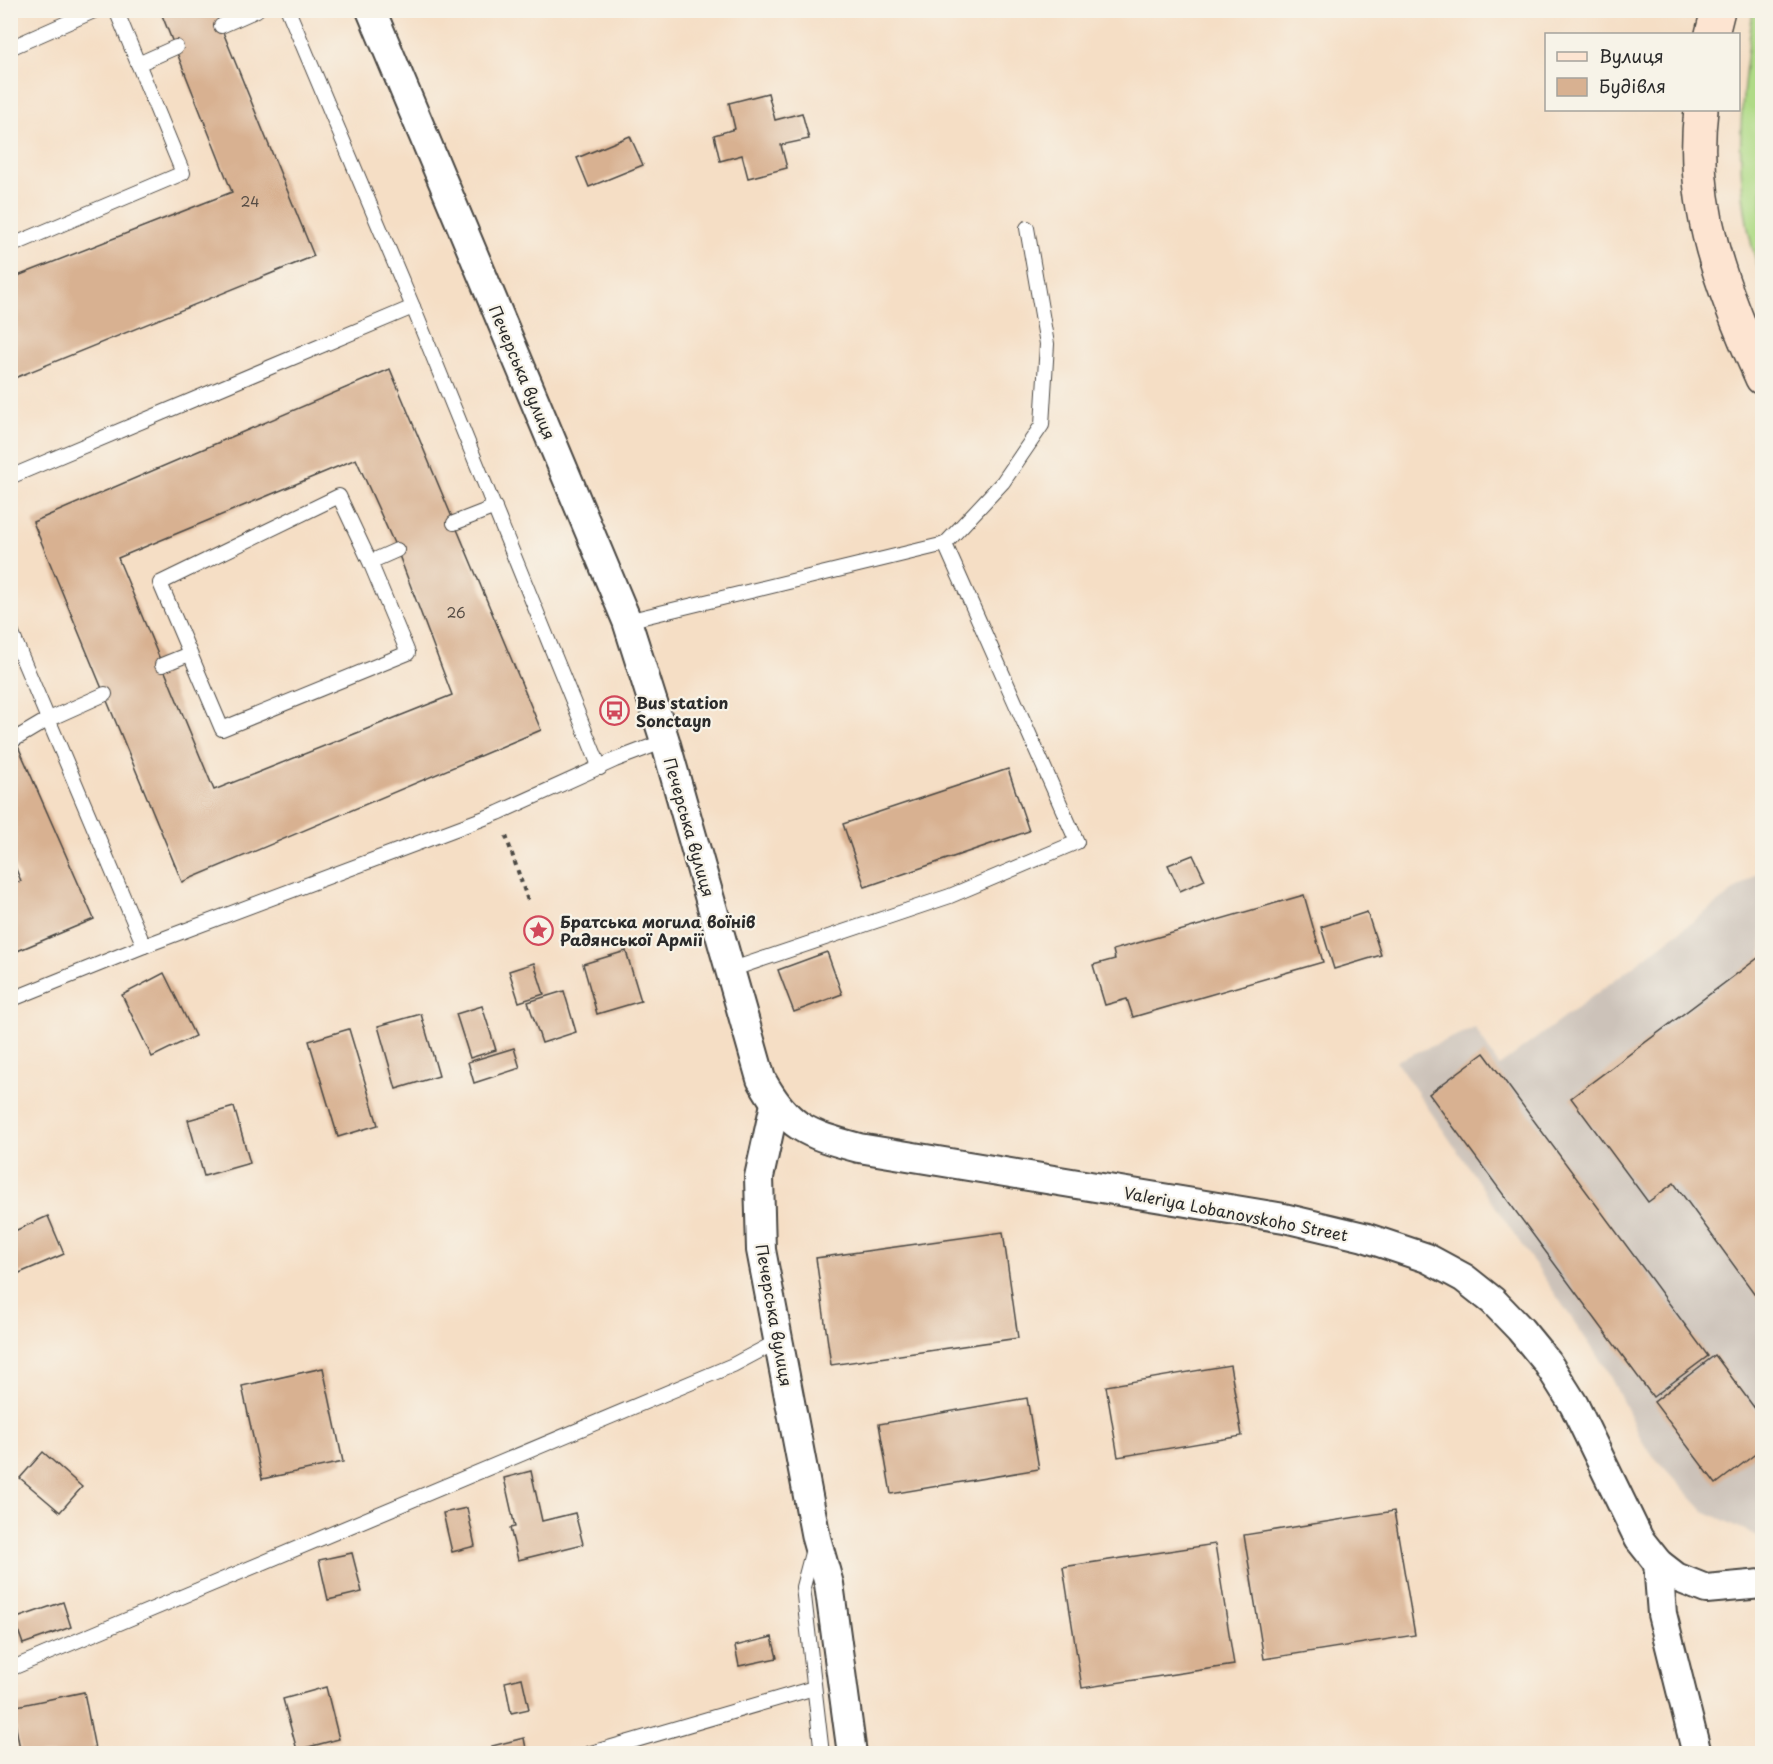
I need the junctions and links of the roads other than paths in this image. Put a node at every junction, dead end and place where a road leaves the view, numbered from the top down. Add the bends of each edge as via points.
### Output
1 (96, 10) edge
2 (116, 10) edge
3 (257, 10) edge
4 (288, 10) edge
5 (371, 10) edge
6 (1718, 10) edge
7 (220, 26) dead end
8 (1712, 33) edge
9 (176, 47) dead end
10 (10, 48) edge
11 (138, 64) junction
12 (1701, 111) edge
13 (1027, 228) dead end
14 (10, 233) edge
15 (413, 307) junction
16 (1762, 378) edge
17 (10, 477) edge
18 (495, 507) junction
19 (454, 523) dead end
20 (945, 544) junction
21 (397, 550) dead end
22 (370, 562) junction
23 (627, 621) junction
24 (10, 629) edge
25 (189, 654) junction
26 (162, 665) dead end
27 (105, 694) dead end
28 (47, 720) junction
29 (15, 739) dead end
30 (665, 741) junction
31 (600, 768) junction
32 (144, 946) junction
33 (730, 970) junction
34 (10, 999) edge
35 (775, 1104) junction
36 (778, 1341) junction
37 (816, 1538) junction
38 (1658, 1563) junction
39 (1762, 1584) edge
40 (10, 1668) edge
41 (814, 1688) junction
42 (588, 1754) edge
43 (822, 1754) edge
44 (852, 1754) edge
45 (1697, 1754) edge

1 - 10 lane
2 - 11 lane
3 - 7 lane
4 - 15 lane
5 - 23 street, Печерська вулиця
6 - 8 street
9 - 11 lane
11 - 14 lane via 183,173 15,244
12 - 16 street via 1698,174 1704,217 1714,257
13 - 20 lane via 1047,344 1042,425 1003,482
15 - 17 lane
15 - 18 lane
18 - 19 lane
18 - 31 lane
20 - 23 lane
20 - 33 lane via 1077,842 950,896
21 - 22 lane
22 - 25 lane via 339,496 160,583
22 - 25 lane via 408,653 222,729
23 - 30 street, Печерська вулиця
24 - 28 lane
25 - 26 lane
27 - 28 lane
28 - 29 lane
28 - 32 lane
30 - 31 lane
30 - 33 street, Печерська вулиця
31 - 32 lane via 498,813
32 - 34 lane
33 - 35 street, Печерська вулиця via 761,1079
35 - 36 street, Печерська вулиця via 759,1177 761,1250
35 - 38 street, Valeriya Lobanovskoho Street via 795,1125 859,1148 1284,1218 1364,1237 1428,1258 1464,1278 1493,1301 1547,1362 1574,1405 1639,1539
36 - 37 street, Печерська вулиця
36 - 40 lane via 722,1370
37 - 41 lane via 803,1587
37 - 44 street, Печерська вулиця via 829,1584
38 - 39 street, Valeriya Lobanovskoho Street via 1676,1577 1706,1589
38 - 45 street via 1662,1614
41 - 42 lane
41 - 43 lane

